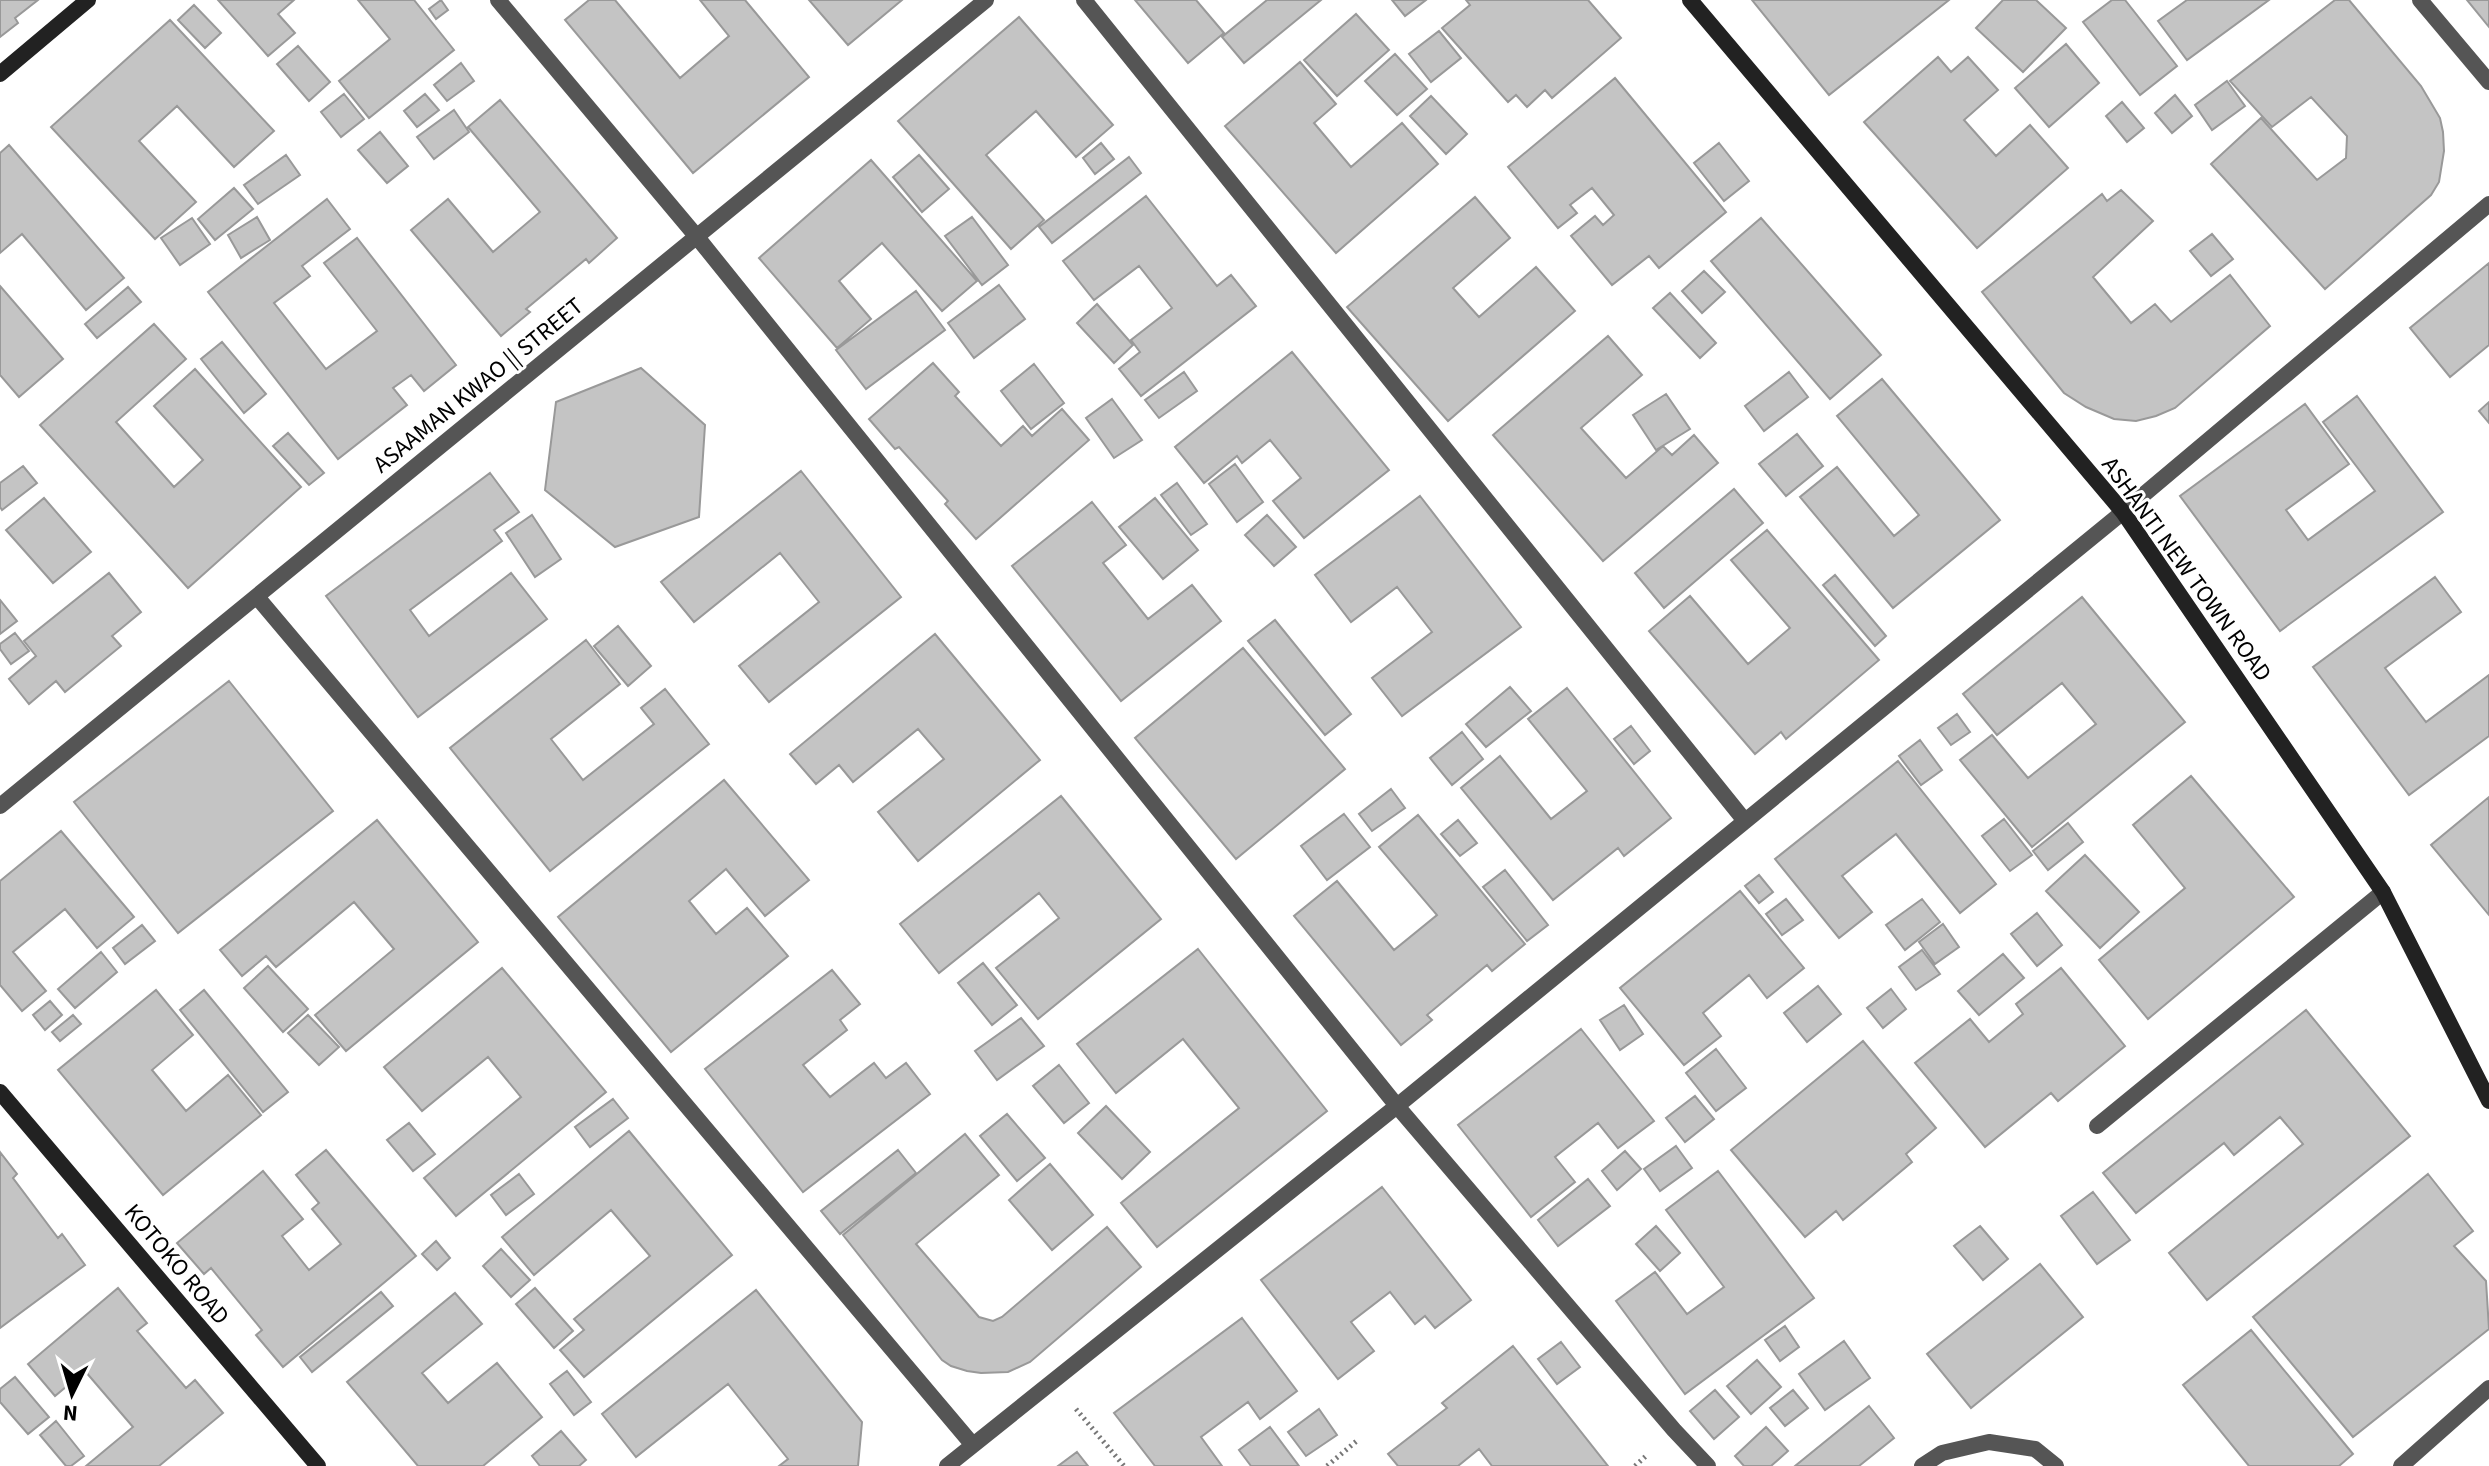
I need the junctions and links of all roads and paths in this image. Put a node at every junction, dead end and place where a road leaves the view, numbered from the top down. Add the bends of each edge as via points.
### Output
1 (88, 0) edge
2 (498, 0) edge
3 (986, 0) edge
4 (1084, 0) edge
5 (1690, 0) edge
6 (2420, 0) edge
7 (0, 74) edge
8 (2489, 82) edge
9 (2489, 204) edge
10 (697, 237) junction
11 (2123, 512) junction
12 (257, 597) junction
13 (0, 806) edge
14 (1745, 821) junction
15 (2383, 892) junction
16 (0, 1092) edge
17 (2489, 1101) edge
18 (1397, 1106) junction
19 (2097, 1126) dead end
20 (1052, 1381) junction
21 (2489, 1388) edge
22 (1359, 1439) dead end
23 (972, 1444) junction
24 (318, 1466) edge
25 (947, 1466) edge
26 (1124, 1466) edge
27 (1327, 1466) edge
28 (1708, 1466) edge
29 (1922, 1466) edge
30 (2056, 1466) edge
31 (2401, 1466) edge

1 - 7 street
2 - 10 street
3 - 10 street, ASAAMAN KWAO || STREET
4 - 14 street
5 - 11 street, ASHANTI NEW TOWN ROAD
6 - 8 street
9 - 11 street
10 - 12 street, ASAAMAN KWAO || STREET
10 - 18 street
11 - 14 street
11 - 15 street, ASHANTI NEW TOWN ROAD
12 - 13 street, ASAAMAN KWAO || STREET
12 - 23 street
14 - 18 street
15 - 17 street, ASHANTI NEW TOWN ROAD
15 - 19 street
16 - 24 street, KOTOKO ROAD
18 - 20 street
18 - 28 street
20 - 23 street
20 - 26 path
21 - 31 street
22 - 27 path
23 - 25 street
29 - 30 street via 1942,1453 1989,1442 2035,1449

